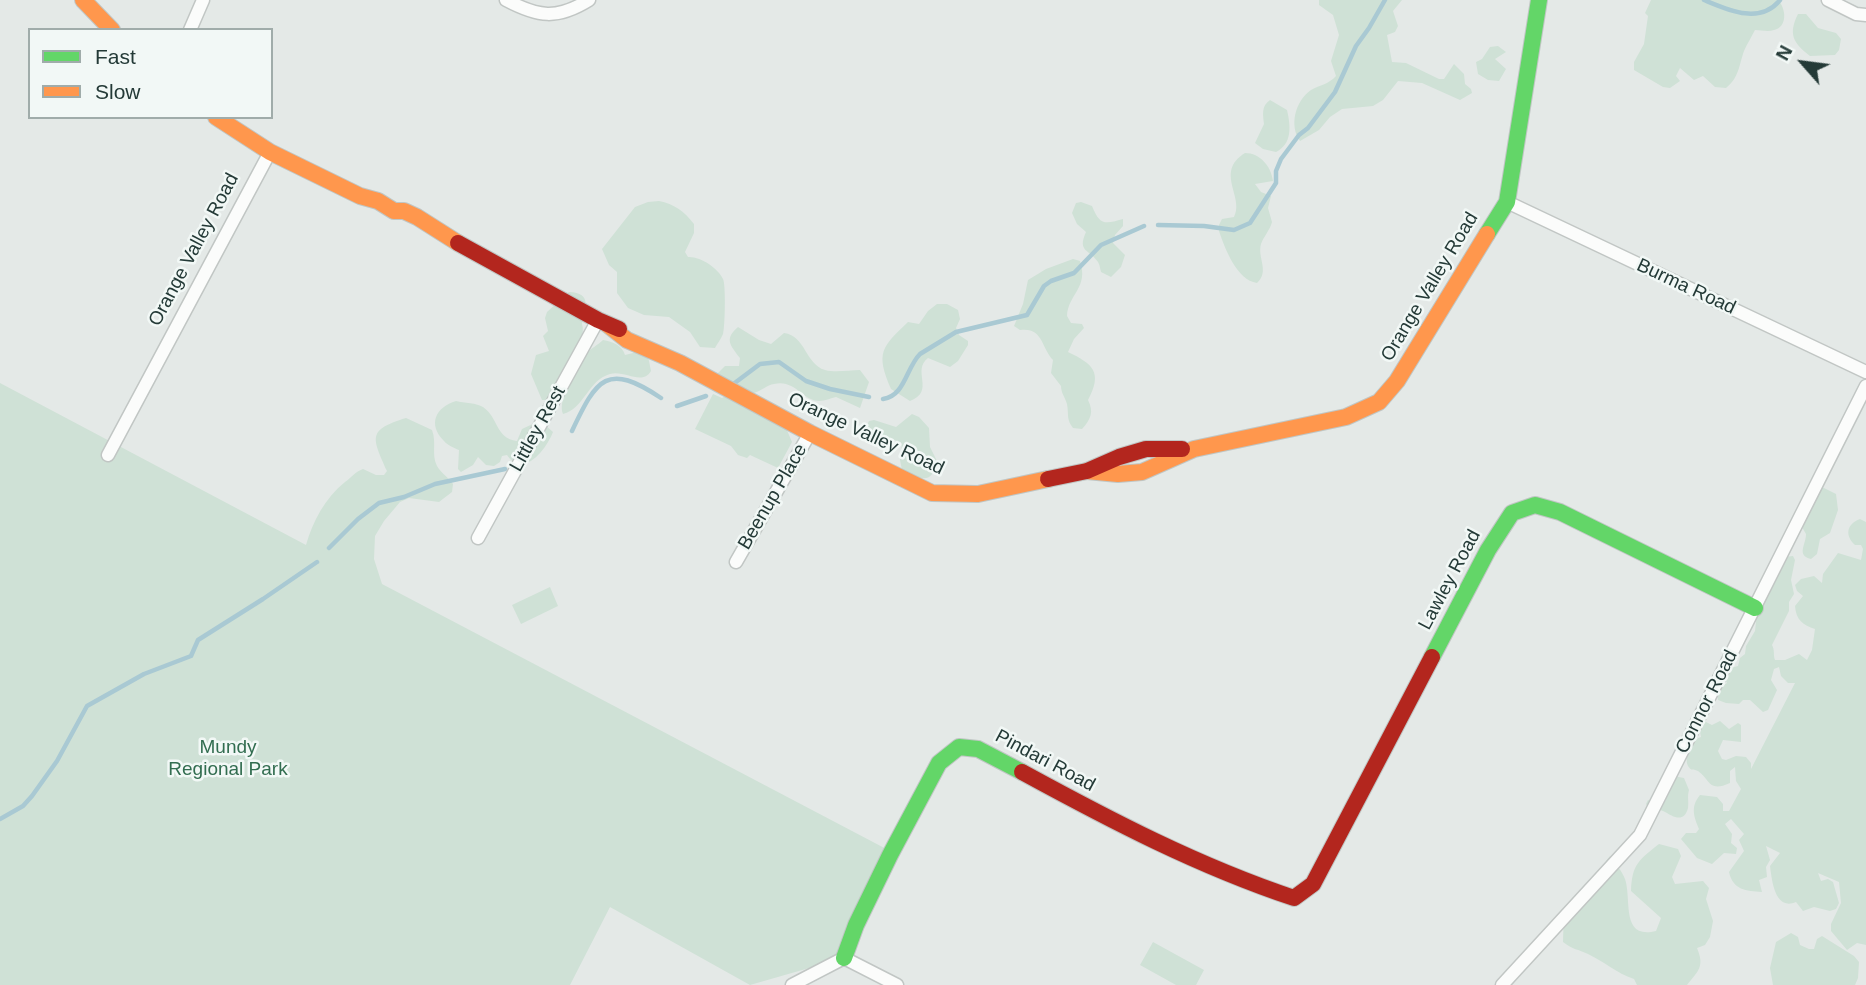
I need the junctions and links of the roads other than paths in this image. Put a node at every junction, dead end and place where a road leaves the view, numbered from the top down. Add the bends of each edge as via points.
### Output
1 (83, 0) edge
2 (202, 0) edge
3 (506, 0) edge
4 (589, 0) edge
5 (1539, 0) edge
6 (1828, 0) edge
7 (1866, 15) edge
8 (110, 28) edge
9 (191, 28) edge
10 (219, 119) edge
11 (270, 152) junction
12 (1507, 202) junction
13 (603, 323) junction
14 (1866, 372) edge
15 (1866, 386) edge
16 (810, 433) junction
17 (108, 455) dead end
18 (478, 538) dead end
19 (736, 562) dead end
20 (1755, 608) junction
21 (1294, 898) joint
22 (844, 958) junction
23 (792, 985) edge
24 (897, 985) edge
25 (1502, 985) edge

1 - 8 street
2 - 9 street
3 - 4 street via 540,14 571,10
5 - 12 street, Orange Valley Road
6 - 7 street
10 - 11 street
11 - 13 street, Orange Valley Road via 359,195 378,212 444,236
11 - 17 street, Orange Valley Road
12 - 14 street, Burma Road
12 - 16 street, Orange Valley Road via 1397,381 1379,402 1346,417 1194,449 1146,449 1087,471 978,494 932,493
13 - 16 street, Orange Valley Road via 622,340 680,363
13 - 18 street, Littley Rest
15 - 20 street, Connor Road
16 - 19 street, Beenup Place
20 - 21 street, Lawley Road via 1560,512 1535,505 1512,513 1488,550 1313,884
20 - 25 street, Connor Road via 1640,835
21 - 22 street, Pindari Road via 1152,840 978,749 959,747 939,763 890,855
22 - 23 street
22 - 24 street

